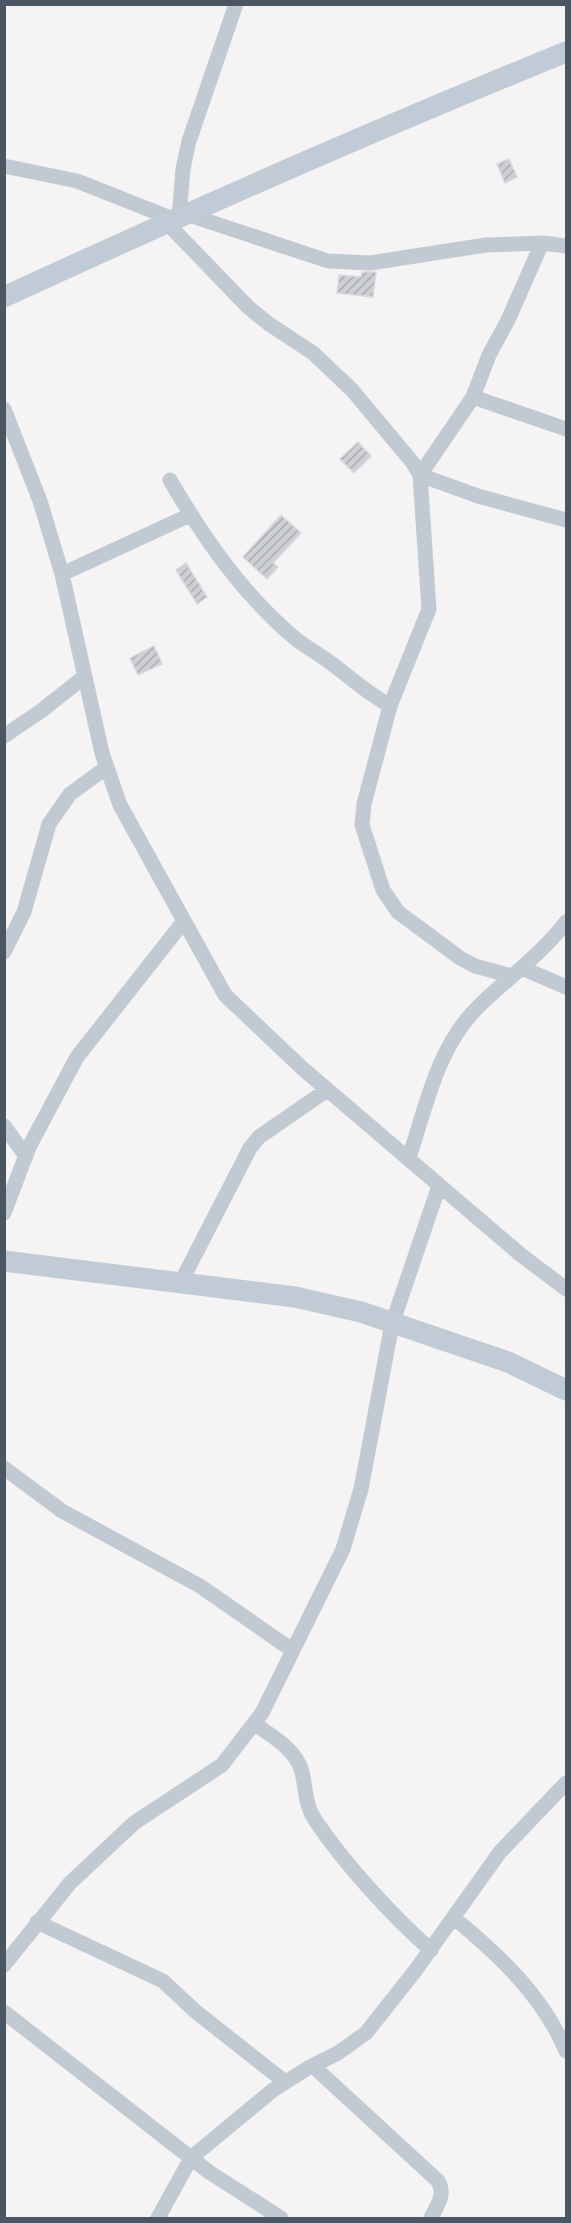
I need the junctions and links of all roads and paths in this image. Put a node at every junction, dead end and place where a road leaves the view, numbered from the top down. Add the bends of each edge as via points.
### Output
1 (236, 4) edge
2 (567, 52) edge
3 (4, 166) edge
4 (176, 218) junction
5 (542, 243) junction
6 (567, 246) edge
7 (4, 297) edge
8 (473, 397) junction
9 (4, 409) edge
10 (567, 429) edge
11 (420, 475) junction
12 (170, 480) dead end
13 (190, 515) junction
14 (567, 520) edge
15 (62, 574) junction
16 (84, 677) junction
17 (390, 706) junction
18 (4, 736) edge
19 (107, 767) junction
20 (184, 921) junction
21 (567, 922) edge
22 (4, 952) edge
23 (517, 972) junction
24 (567, 987) edge
25 (327, 1090) junction
26 (4, 1126) edge
27 (26, 1156) junction
28 (409, 1158) junction
29 (439, 1186) junction
30 (4, 1213) edge
31 (4, 1261) edge
32 (181, 1282) junction
33 (567, 1289) edge
34 (392, 1324) junction
35 (567, 1390) edge
36 (4, 1468) edge
37 (292, 1650) junction
38 (255, 1724) junction
39 (563, 1792) edge
40 (454, 1918) junction
41 (37, 1922) junction
42 (431, 1950) junction
43 (4, 1965) edge
44 (4, 2012) edge
45 (567, 2051) edge
46 (313, 2066) junction
47 (285, 2082) junction
48 (191, 2158) junction
49 (158, 2218) edge
50 (281, 2218) edge
51 (431, 2218) edge

1 - 4 street via 189,141
2 - 4 street via 417,112
3 - 4 street via 77,181
4 - 5 street via 328,261 370,263 486,245
4 - 7 street
4 - 11 street via 248,307 313,353 352,390
5 - 6 street
5 - 8 street
8 - 10 street
8 - 11 street
9 - 15 street via 40,501
11 - 14 street via 478,496
11 - 17 street via 429,609
12 - 13 street
13 - 15 street
13 - 17 street via 241,586 298,640 362,690
15 - 16 street
16 - 18 street
16 - 19 street
17 - 23 street via 362,825 383,890 398,912 460,958 475,966
19 - 20 street via 120,806
19 - 22 street via 70,794 49,824 24,912
20 - 25 street via 225,995
20 - 27 street via 77,1058
21 - 23 street
23 - 24 street
23 - 28 street via 475,1010 455,1035 441,1060
25 - 28 street
25 - 32 street via 259,1137 250,1148
26 - 27 street
27 - 30 street
28 - 29 street
29 - 33 street
29 - 34 street
31 - 32 street
32 - 34 street via 295,1297 361,1312
34 - 35 street via 508,1362
34 - 37 street via 361,1489 343,1549
36 - 37 street via 62,1511 200,1586
37 - 38 street
38 - 41 street via 222,1765 122,1833 70,1883
38 - 42 street via 294,1755 302,1770 306,1802 330,1841
39 - 40 street via 500,1852
40 - 42 street
40 - 45 street via 504,1961 543,2011
41 - 43 street
41 - 47 street via 163,1981
42 - 46 street via 366,2033
44 - 48 street
46 - 47 street
46 - 51 street via 438,2181 442,2196
47 - 48 street
48 - 49 street
48 - 50 street

